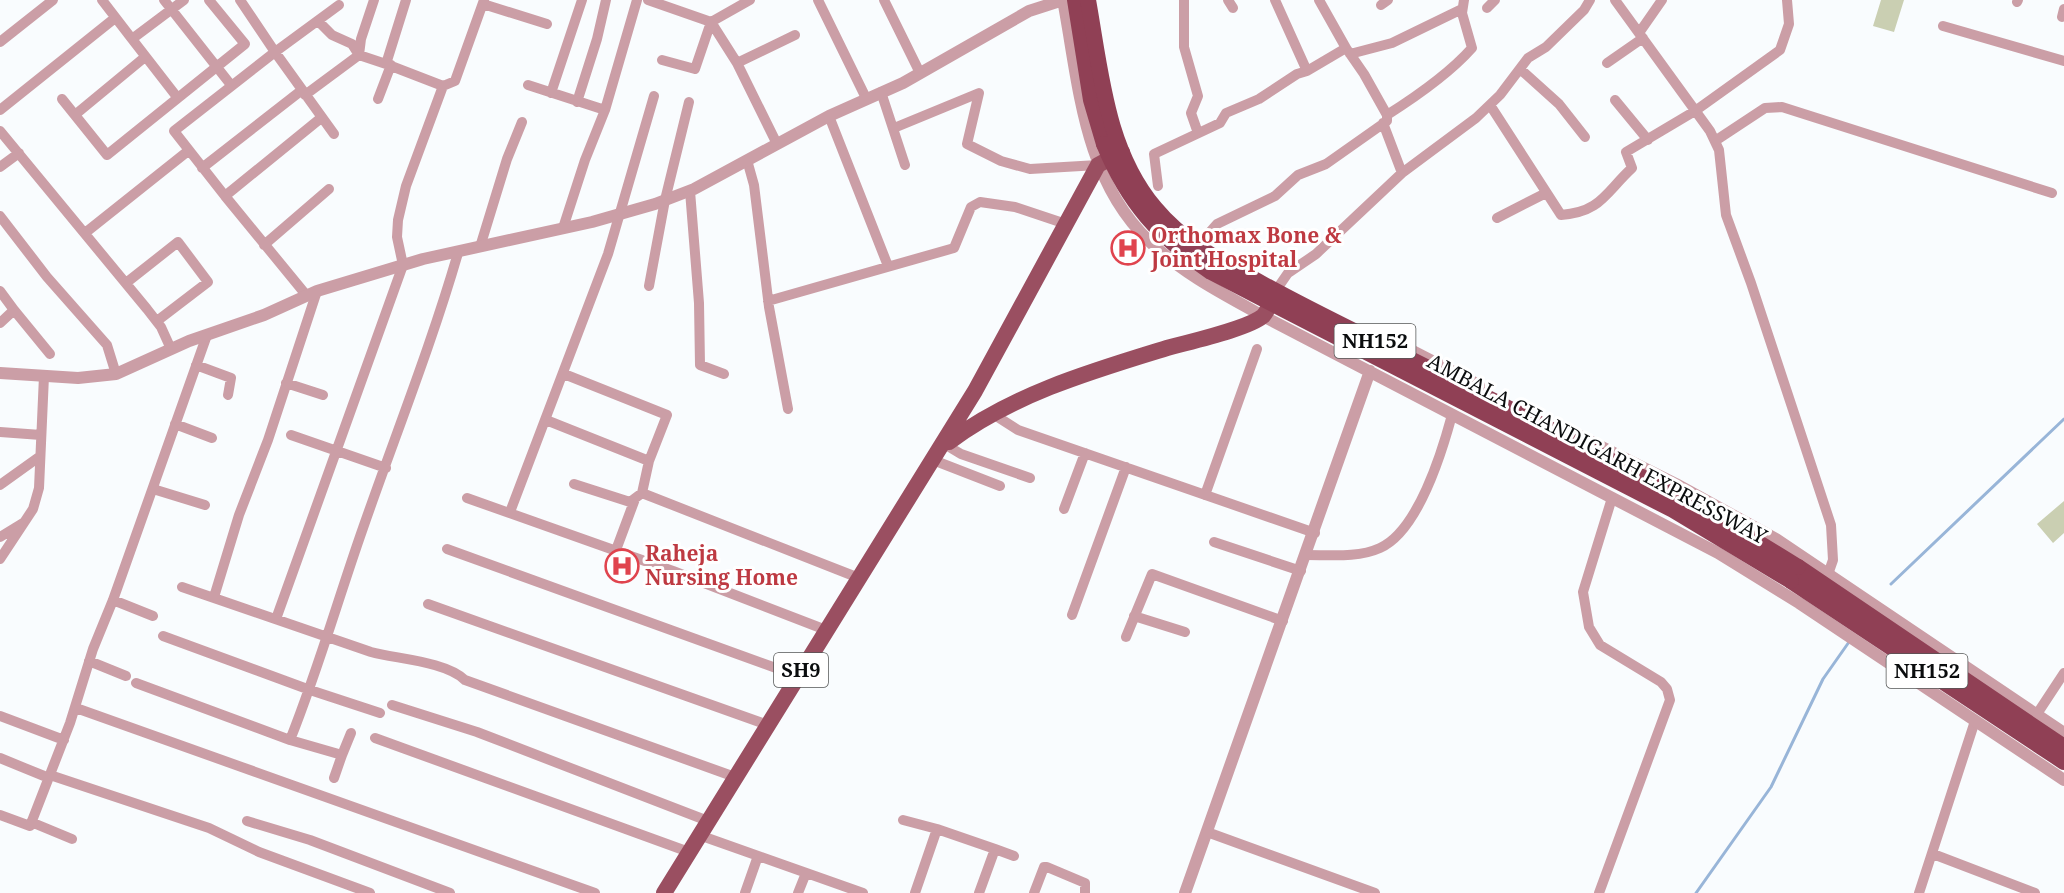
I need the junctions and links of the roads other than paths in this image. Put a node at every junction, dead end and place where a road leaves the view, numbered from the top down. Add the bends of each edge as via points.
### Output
1 (102, 0) edge
2 (164, 0) edge
3 (184, 0) edge
4 (209, 0) edge
5 (240, 0) edge
6 (374, 0) edge
7 (406, 0) edge
8 (582, 0) edge
9 (606, 0) edge
10 (637, 0) edge
11 (648, 0) edge
12 (750, 0) edge
13 (818, 0) edge
14 (884, 0) edge
15 (1063, 0) edge
16 (1075, 0) edge
17 (1088, 0) edge
18 (1095, 0) edge
19 (1184, 0) edge
20 (1275, 0) edge
21 (1319, 0) edge
22 (1590, 0) edge
23 (1615, 0) edge
24 (1662, 0) edge
25 (1787, 0) edge
26 (50, 1) edge
27 (483, 2) edge
28 (339, 5) dead end
29 (1463, 5) edge
30 (171, 10) junction
31 (115, 18) junction
32 (318, 21) junction
33 (711, 22) junction
34 (548, 24) dead end
35 (1943, 26) dead end
36 (259, 27) junction
37 (2, 35) edge
38 (795, 35) dead end
39 (1641, 35) junction
40 (132, 39) junction
41 (242, 40) junction
42 (1348, 51) junction
43 (275, 52) junction
44 (359, 55) junction
45 (145, 57) junction
46 (662, 60) dead end
47 (2064, 61) edge
48 (737, 63) junction
49 (1606, 63) dead end
50 (388, 64) junction
51 (217, 68) junction
52 (1520, 69) junction
53 (1307, 71) junction
54 (920, 73) junction
55 (231, 85) junction
56 (528, 85) dead end
57 (442, 86) junction
58 (303, 92) junction
59 (881, 92) junction
60 (551, 93) junction
61 (654, 96) dead end
62 (177, 97) junction
63 (866, 98) junction
64 (62, 99) dead end
65 (378, 99) dead end
66 (1615, 100) dead end
67 (577, 102) junction
68 (689, 102) dead end
69 (1490, 105) junction
70 (0, 110) edge
71 (604, 110) junction
72 (1695, 111) junction
73 (76, 114) junction
74 (828, 116) junction
75 (321, 118) junction
76 (1385, 119) junction
77 (522, 122) dead end
78 (894, 128) junction
79 (0, 131) edge
80 (1198, 133) junction
81 (334, 135) dead end
82 (1585, 137) dead end
83 (1648, 140) junction
84 (1715, 141) junction
85 (777, 144) junction
86 (1128, 149) junction
87 (188, 151) junction
88 (19, 153) junction
89 (747, 160) junction
90 (905, 165) dead end
91 (1098, 165) junction
92 (0, 167) edge
93 (202, 168) junction
94 (1402, 173) junction
95 (1158, 186) dead end
96 (329, 189) dead end
97 (690, 191) junction
98 (1546, 193) junction
99 (2052, 193) dead end
100 (225, 196) junction
101 (665, 200) junction
102 (621, 213) junction
103 (0, 216) edge
104 (1497, 218) dead end
105 (1066, 224) junction
106 (563, 228) junction
107 (85, 233) junction
108 (1202, 242) junction
109 (264, 245) junction
110 (480, 247) junction
111 (458, 252) junction
112 (403, 265) junction
113 (888, 266) junction
114 (126, 283) junction
115 (650, 286) dead end
116 (1279, 286) junction
117 (0, 291) edge
118 (312, 293) junction
119 (768, 301) junction
120 (14, 310) junction
121 (1263, 316) junction
122 (157, 321) junction
123 (0, 323) edge
124 (1352, 324) junction
125 (207, 335) junction
126 (171, 349) junction
127 (1257, 349) dead end
128 (50, 354) dead end
129 (1336, 354) junction
130 (196, 365) junction
131 (1370, 371) junction
132 (0, 373) edge
133 (117, 374) junction
134 (564, 374) junction
135 (724, 374) dead end
136 (44, 376) junction
137 (286, 382) junction
138 (228, 395) dead end
139 (323, 395) dead end
140 (788, 409) dead end
141 (993, 414) junction
142 (1452, 415) junction
143 (546, 420) junction
144 (175, 424) junction
145 (0, 432) edge
146 (41, 435) junction
147 (291, 435) dead end
148 (212, 438) dead end
149 (336, 450) junction
150 (940, 451) junction
151 (1085, 453) junction
152 (39, 457) junction
153 (649, 461) junction
154 (1126, 467) junction
155 (386, 468) junction
156 (1030, 478) dead end
157 (574, 484) dead end
158 (0, 485) edge
159 (1000, 486) dead end
160 (153, 489) junction
161 (1205, 495) junction
162 (639, 496) junction
163 (467, 498) dead end
164 (1612, 498) junction
165 (205, 505) dead end
166 (1064, 509) dead end
167 (510, 512) junction
168 (26, 521) junction
169 (1315, 533) junction
170 (0, 537) edge
171 (1214, 542) dead end
172 (447, 549) dead end
173 (616, 550) junction
174 (1306, 555) junction
175 (0, 559) edge
176 (1301, 572) junction
177 (1794, 574) junction
178 (859, 578) junction
179 (1826, 579) junction
180 (182, 587) dead end
181 (214, 597) junction
182 (1803, 597) junction
183 (113, 600) junction
184 (428, 604) dead end
185 (1072, 615) dead end
186 (153, 616) dead end
187 (1134, 616) junction
188 (276, 619) junction
189 (1283, 621) junction
190 (826, 630) junction
191 (1185, 632) dead end
192 (163, 636) dead end
193 (328, 637) junction
194 (1126, 637) dead end
195 (89, 661) junction
196 (2064, 674) edge
197 (126, 676) dead end
198 (798, 676) junction
199 (135, 683) dead end
200 (310, 690) junction
201 (392, 705) dead end
202 (76, 708) junction
203 (380, 712) dead end
204 (2037, 714) junction
205 (0, 716) edge
206 (1975, 721) junction
207 (768, 725) junction
208 (351, 733) dead end
209 (2064, 733) edge
210 (375, 738) dead end
211 (64, 740) junction
212 (290, 740) junction
213 (2064, 747) edge
214 (342, 755) junction
215 (0, 758) edge
216 (2064, 762) edge
217 (49, 776) junction
218 (735, 777) junction
219 (334, 778) dead end
220 (2064, 780) edge
221 (0, 815) edge
222 (708, 820) junction
223 (903, 820) dead end
224 (247, 821) dead end
225 (31, 822) junction
226 (937, 829) junction
227 (1207, 832) junction
228 (699, 835) junction
229 (72, 839) dead end
230 (995, 849) junction
231 (689, 852) junction
232 (1933, 854) junction
233 (758, 856) junction
234 (1014, 856) dead end
235 (806, 873) junction
236 (856, 892) edge
237 (370, 893) edge
238 (450, 893) edge
239 (595, 893) edge
240 (664, 893) edge
241 (745, 893) edge
242 (798, 893) edge
243 (915, 893) edge
244 (979, 893) edge
245 (1034, 893) edge
246 (1086, 893) edge
247 (1185, 893) edge
248 (1375, 893) edge
249 (1599, 893) edge
250 (1919, 893) edge
251 (2035, 893) edge

1 - 31 street
2 - 30 street
3 - 30 street
4 - 41 street
5 - 36 street
6 - 44 street
7 - 50 street
8 - 60 street
9 - 67 street
10 - 71 street
11 - 33 street
12 - 33 street
13 - 63 street
14 - 54 street
15 - 54 street via 1011,20
15 - 91 street via 1089,140
16 - 177 highway, AMBALA CHANDIGARH EXPRESSWAY / NH152, bridge via 1091,100 1104,144 1128,194 1168,241 1228,281
17 - 177 highway, AMBALA CHANDIGARH EXPRESSWAY / NH152, bridge via 1106,102 1119,147 1150,202 1185,237 1278,292 1687,501
18 - 86 street via 1114,112
19 - 80 street via 1184,46 1198,96 1191,114
20 - 53 street
21 - 42 street
22 - 52 street
23 - 39 street
24 - 39 street
25 - 72 street via 1789,24 1780,50
26 - 37 street
27 - 34 street
27 - 57 street via 455,81
28 - 32 street
29 - 42 street via 1392,43
29 - 76 street via 1472,48
30 - 40 street
30 - 51 street
31 - 40 street
31 - 70 street
32 - 43 street
32 - 44 street via 332,35 352,44
33 - 46 street via 695,69
33 - 48 street
35 - 47 street
36 - 41 street
36 - 43 street
38 - 48 street
39 - 49 street
39 - 72 street
40 - 45 street
41 - 51 street via 245,44
42 - 53 street
42 - 76 street
43 - 55 street
43 - 58 street
44 - 50 street
44 - 58 street
45 - 62 street
45 - 73 street
48 - 85 street
50 - 57 street
50 - 65 street
51 - 55 street
51 - 62 street
52 - 69 street
52 - 82 street via 1558,104
53 - 80 street via 1226,113 1220,123
54 - 59 street
55 - 87 street via 174,131
56 - 60 street
57 - 112 street via 406,186 398,220
58 - 75 street
58 - 93 street
59 - 63 street
59 - 78 street
60 - 67 street
61 - 102 street
62 - 73 street via 107,155
63 - 74 street
64 - 73 street
66 - 83 street
67 - 71 street
68 - 101 street
69 - 94 street
69 - 98 street
71 - 106 street
72 - 83 street
72 - 84 street
74 - 85 street
74 - 113 street
75 - 81 street
75 - 100 street
76 - 94 street
76 - 108 street via 1326,164 1298,175 1275,196 1217,224
77 - 110 street
78 - 90 street
78 - 91 street via 979,93 967,144 1030,170
79 - 88 street
80 - 95 street via 1154,154
83 - 98 street via 1626,152 1632,168 1598,205 1580,214 1561,215
84 - 99 street via 1765,108 1782,107
84 - 179 street via 1726,215 1831,525 1833,560
85 - 89 street
86 - 91 main road
86 - 108 street via 1160,202
87 - 93 street
87 - 107 street
88 - 92 street
88 - 107 street
89 - 97 street
89 - 119 street
91 - 105 main road, SH9
91 - 121 street via 1116,201 1149,241 1188,272
93 - 100 street
94 - 116 street via 1316,254 1288,273
96 - 109 street
97 - 101 street
97 - 135 street via 700,365
98 - 104 street
100 - 109 street
101 - 102 street
101 - 115 street
102 - 106 street
102 - 134 street
103 - 133 street via 39,268 107,345
105 - 113 street via 1015,207 980,202 971,207 954,248
105 - 150 main road, SH9
106 - 110 street
107 - 114 street
108 - 116 street
109 - 118 street
110 - 111 street
111 - 112 street
111 - 155 street
112 - 118 street
112 - 149 street
113 - 119 street
114 - 122 street
114 - 122 street via 178,242 183,248 208,282
116 - 121 main road
116 - 124 street
117 - 120 street
118 - 125 street
118 - 137 street
119 - 140 street
120 - 123 street
120 - 128 street
121 - 129 street
121 - 141 main road, SH9 via 1043,390
122 - 126 street
124 - 129 street
124 - 179 street via 1676,484 1776,539
125 - 126 street
125 - 130 street
126 - 133 street
127 - 161 street
129 - 131 street
130 - 138 street via 231,378
130 - 144 street
131 - 142 street
131 - 169 street
132 - 136 street
133 - 136 street
134 - 143 street
134 - 153 street via 667,415
136 - 146 street
137 - 139 street
137 - 181 street
141 - 150 main road, SH9 via 974,423
141 - 151 street via 1018,430
142 - 164 street
142 - 174 street via 1421,501 1395,538 1381,548 1357,555
143 - 153 street
143 - 167 street
144 - 148 street
144 - 160 street
145 - 146 street
146 - 152 street
147 - 149 street
149 - 155 street
149 - 188 street
150 - 156 street via 961,454
150 - 159 street
150 - 178 main road, SH9
151 - 154 street
151 - 166 street
152 - 158 street
152 - 168 street via 39,488
153 - 162 street
154 - 161 street
154 - 185 street
155 - 193 street
157 - 162 street via 624,501
160 - 165 street
160 - 183 street
161 - 169 street
162 - 173 street
162 - 178 street
163 - 167 street
164 - 182 street
164 - 249 street via 1582,592 1589,627 1600,645 1661,682 1670,700
167 - 173 street
168 - 170 street
168 - 175 street
169 - 174 street
171 - 176 street
172 - 198 street
173 - 190 street
174 - 176 street
176 - 189 street
177 - 179 highway, AMBALA CHANDIGARH EXPRESSWAY / NH152
177 - 182 highway, AMBALA CHANDIGARH EXPRESSWAY / NH152
178 - 190 main road, SH9
179 - 204 street
179 - 213 highway, AMBALA CHANDIGARH EXPRESSWAY / NH152
180 - 181 street
181 - 188 street
182 - 206 street
182 - 216 highway, AMBALA CHANDIGARH EXPRESSWAY / NH152
183 - 186 street
183 - 195 street
184 - 207 street
187 - 189 street via 1152,574
187 - 191 street
187 - 194 street
188 - 193 street
189 - 227 street
190 - 198 main road, SH9
192 - 200 street
193 - 200 street
193 - 218 street via 398,660 405,657 442,669
195 - 197 street
195 - 202 street
196 - 204 street
198 - 207 main road, SH9
199 - 212 street
200 - 203 street
200 - 212 street
201 - 222 street via 477,732
202 - 211 street
202 - 239 street
204 - 209 street
205 - 211 street
206 - 220 street
206 - 232 street
207 - 218 main road, SH9
208 - 214 street
210 - 231 street
211 - 217 street
212 - 214 street
214 - 219 street
215 - 217 street
217 - 225 street
217 - 237 street via 209,828 259,852
218 - 222 main road, SH9
221 - 225 street via 30,826
222 - 228 main road, SH9
223 - 226 street
224 - 238 street via 310,840
225 - 229 street
226 - 230 street
226 - 243 street
227 - 247 street
227 - 248 street
228 - 231 main road, SH9
228 - 233 street
230 - 234 street
230 - 244 street
231 - 240 main road, SH9
232 - 250 street
232 - 251 street
233 - 235 street
233 - 241 street
235 - 236 street
235 - 242 street
245 - 246 street via 1047,867 1085,883

